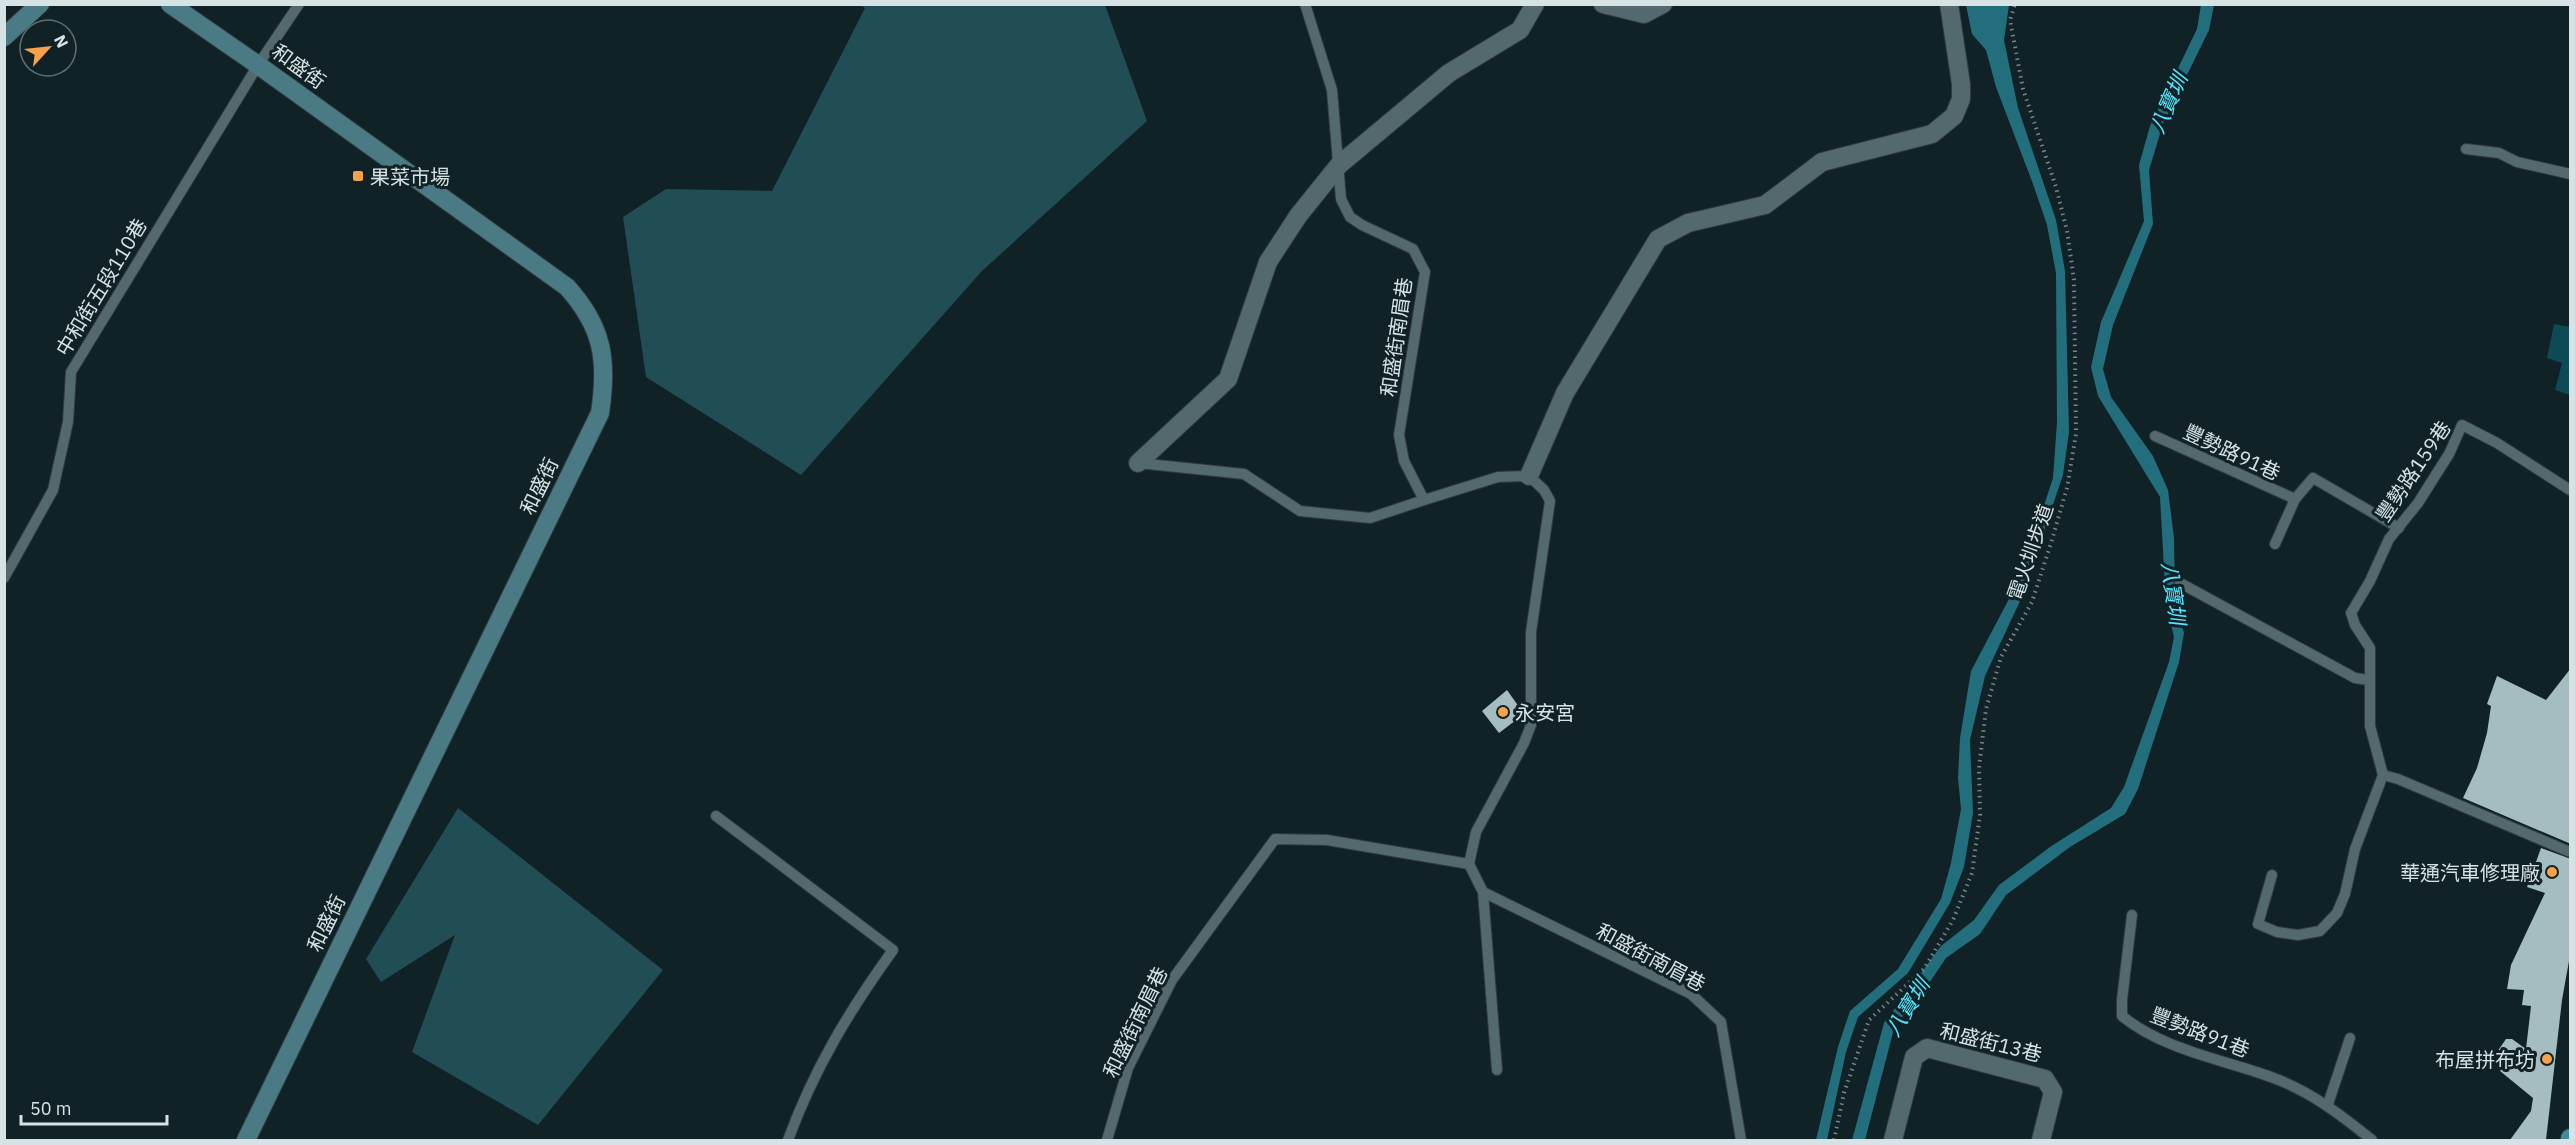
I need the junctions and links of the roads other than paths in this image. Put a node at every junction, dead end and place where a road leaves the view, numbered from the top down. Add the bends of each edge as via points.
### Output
1 (39, 4) edge
2 (170, 4) edge
3 (299, 4) edge
4 (1305, 4) edge
5 (1536, 4) edge
6 (1604, 4) edge
7 (1663, 4) edge
8 (1949, 4) edge
9 (4, 38) edge
10 (258, 65) junction
11 (2466, 149) dead end
12 (1339, 165) junction
13 (2571, 174) edge
14 (2155, 436) dead end
15 (1138, 463) joint
16 (1529, 476) junction
17 (2571, 490) edge
18 (1424, 500) junction
19 (2295, 500) junction
20 (2399, 528) junction
21 (2275, 544) dead end
22 (4, 578) edge
23 (2180, 583) dead end
24 (2368, 680) junction
25 (2383, 775) junction
26 (716, 816) dead end
27 (2571, 852) edge
28 (1469, 864) junction
29 (2272, 875) dead end
30 (1483, 892) junction
31 (2132, 915) dead end
32 (2350, 1038) dead end
33 (1497, 1070) dead end
34 (2328, 1104) junction
35 (246, 1140) edge
36 (788, 1140) edge
37 (1107, 1140) edge
38 (1741, 1140) edge
39 (1893, 1140) edge
40 (2041, 1140) edge
41 (2372, 1140) edge

1 - 9 main road
2 - 10 main road, 和盛街
3 - 10 lane, 中和街五段110巷
4 - 12 lane, 和盛街南眉巷 via 1332,90
5 - 12 street via 1520,30 1449,73
6 - 7 street via 1644,14
8 - 16 street via 1961,84 1961,99 1954,116 1932,134 1822,162 1765,205 1688,223 1658,239 1565,393
10 - 22 lane, 中和街五段110巷 via 71,372 68,422 53,490
10 - 35 main road, 和盛街 via 567,287 584,306 596,329 604,361 600,413
11 - 13 lane via 2499,153 2517,162
12 - 15 street via 1268,262 1228,379
12 - 18 lane, 和盛街南眉巷 via 1341,200 1350,217 1413,249 1425,272 1399,435 1404,461
14 - 19 lane, 豐勢路91巷
15 - 18 lane via 1244,474 1300,511 1370,518
16 - 18 lane via 1498,477
16 - 28 lane via 1550,501 1531,632 1531,725 1476,832
17 - 20 lane, 豐勢路159巷 via 2462,425 2449,454
19 - 20 lane, 豐勢路91巷 via 2313,478
19 - 21 lane, 豐勢路91巷
20 - 24 lane, 豐勢路159巷 via 2388,539 2351,613 2370,648
23 - 24 lane via 2355,678
24 - 25 lane via 2370,726
25 - 27 lane
25 - 29 lane via 2355,849 2345,894 2337,913 2320,931 2298,935 2258,924
26 - 36 lane via 893,950 853,1005 806,1091
28 - 30 lane
28 - 37 lane, 和盛街南眉巷 via 1327,840 1275,839 1172,980 1128,1068
30 - 33 lane
30 - 38 lane, 和盛街南眉巷 via 1691,994 1721,1022
31 - 34 lane, 豐勢路91巷 via 2122,1016 2180,1047 2272,1077
32 - 34 lane
34 - 41 lane, 豐勢路91巷
39 - 40 street, 和盛街13巷 via 1914,1057 1927,1048 2046,1078 2053,1092

